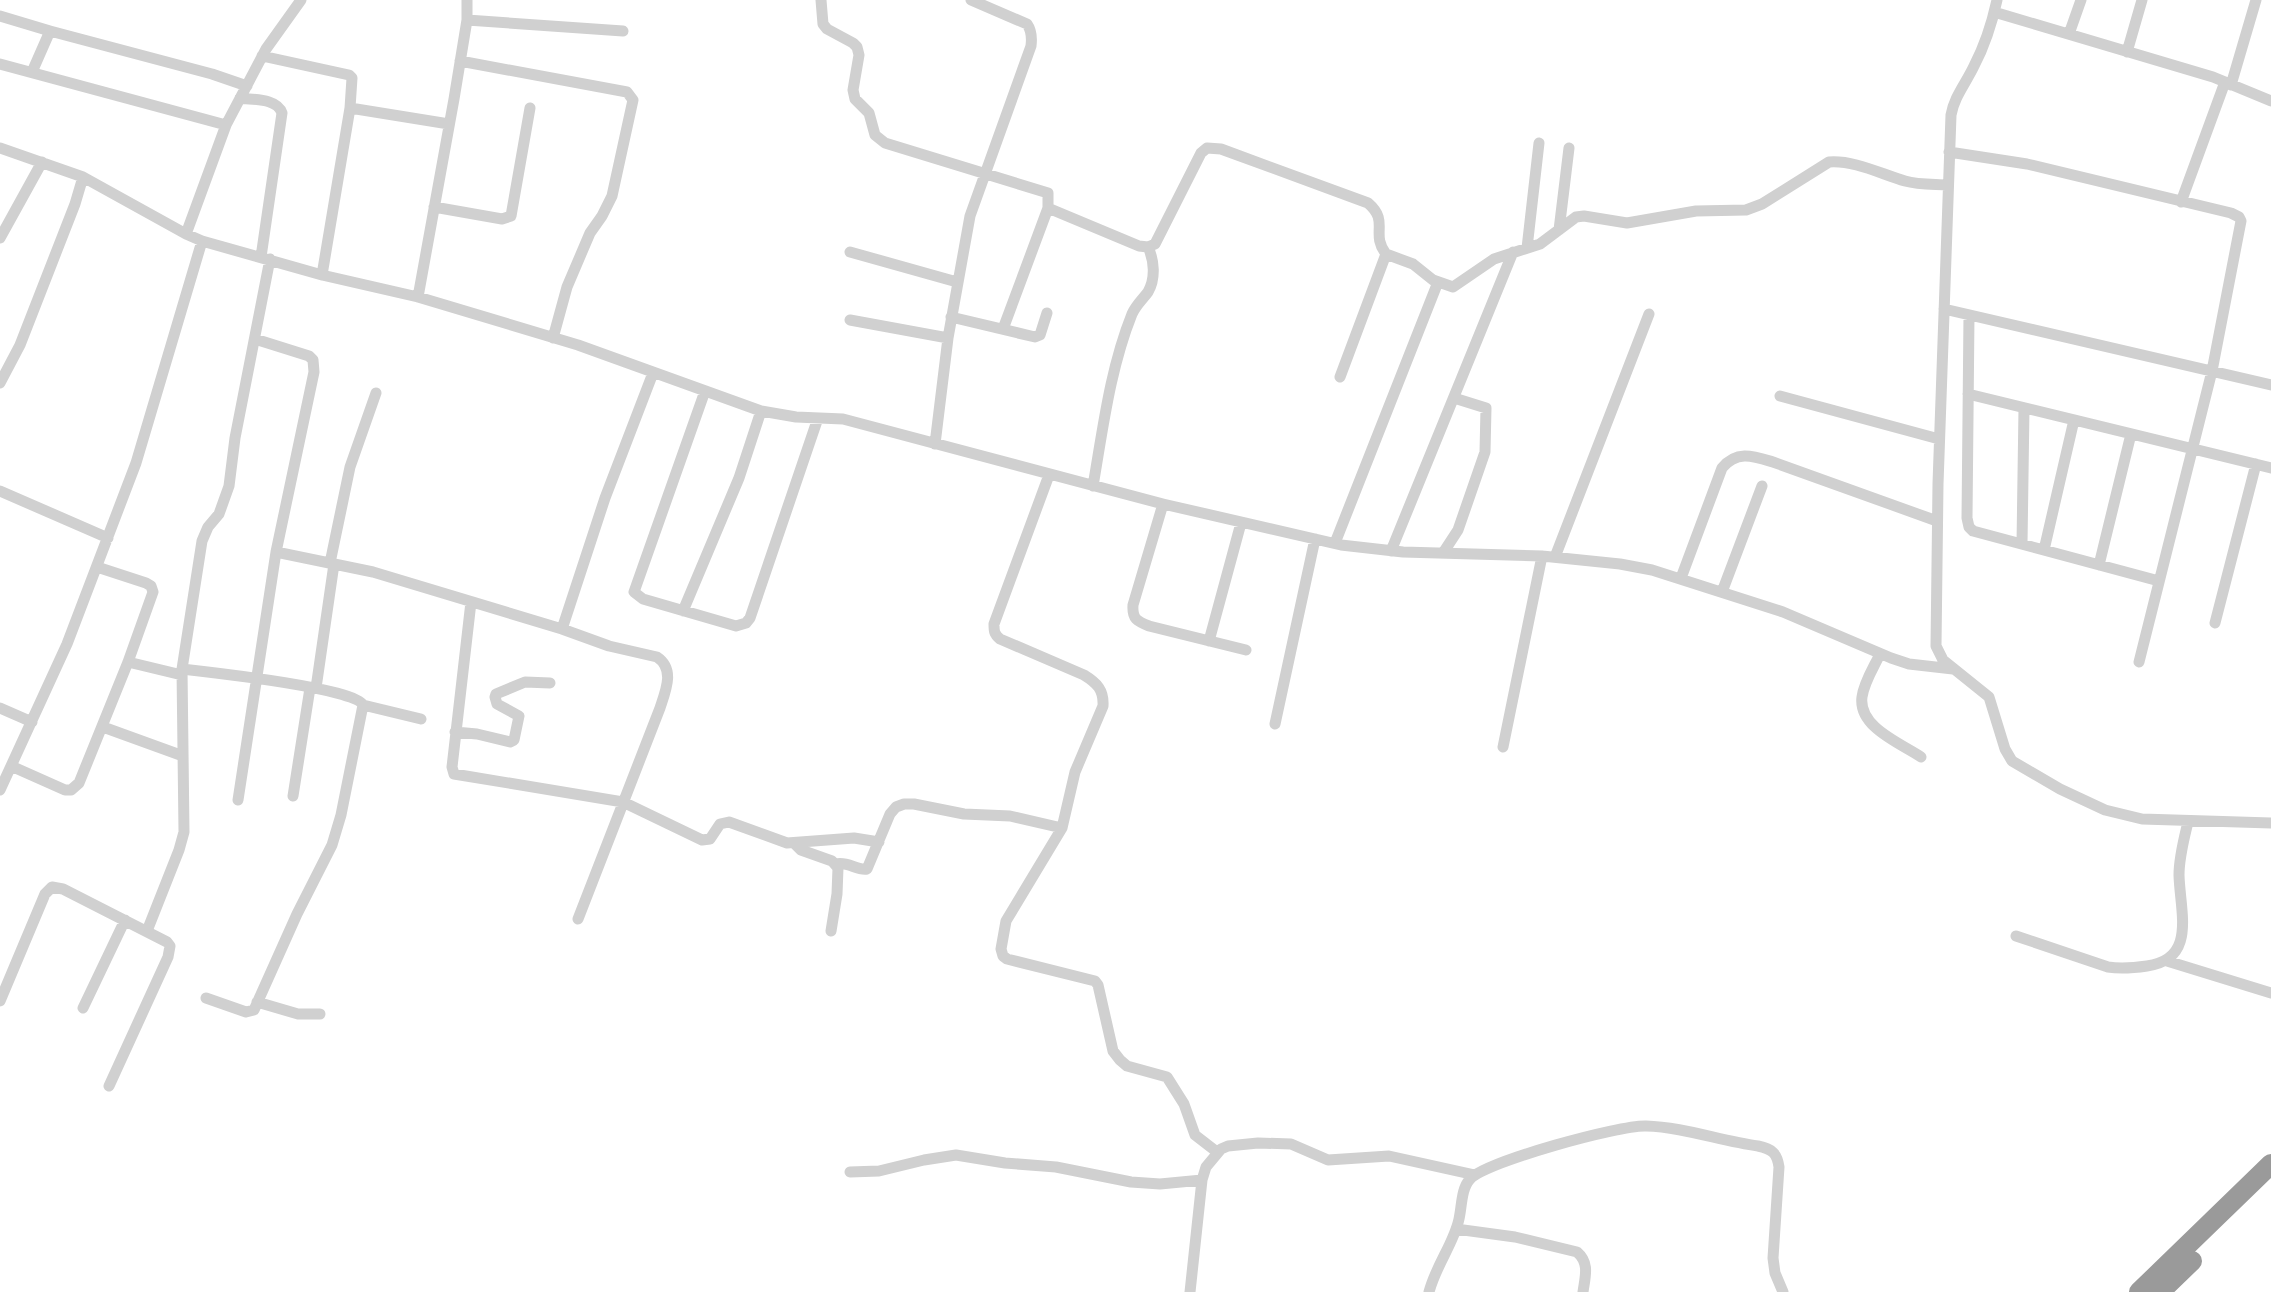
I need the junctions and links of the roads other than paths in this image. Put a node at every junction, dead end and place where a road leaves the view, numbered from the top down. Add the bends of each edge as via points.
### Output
1 (301, 0) edge
2 (467, 0) edge
3 (821, 0) edge
4 (971, 0) edge
5 (1997, 0) edge
6 (2081, 0) edge
7 (2142, 0) edge
8 (2256, 0) edge
9 (1994, 12) junction
10 (0, 16) edge
11 (467, 20) junction
12 (623, 31) dead end
13 (50, 32) junction
14 (2068, 34) junction
15 (2127, 52) junction
16 (262, 56) junction
17 (460, 60) junction
18 (0, 64) edge
19 (32, 72) junction
20 (2228, 83) junction
21 (247, 86) junction
22 (240, 98) junction
23 (2271, 101) edge
24 (350, 108) junction
25 (530, 108) dead end
26 (449, 124) junction
27 (226, 125) junction
28 (1538, 143) dead end
29 (0, 148) edge
30 (1569, 148) dead end
31 (1949, 152) junction
32 (42, 162) junction
33 (987, 173) junction
34 (83, 177) junction
35 (1948, 185) junction
36 (2180, 202) junction
37 (434, 207) junction
38 (1048, 208) junction
39 (1559, 230) junction
40 (186, 234) junction
41 (0, 238) edge
42 (202, 241) junction
43 (1148, 247) junction
44 (1527, 248) junction
45 (850, 252) dead end
46 (1513, 252) junction
47 (1386, 254) junction
48 (266, 258) junction
49 (322, 275) junction
50 (957, 282) junction
51 (1438, 282) junction
52 (418, 297) junction
53 (1944, 309) junction
54 (1047, 312) dead end
55 (1650, 314) dead end
56 (1969, 315) junction
57 (951, 317) junction
58 (850, 320) dead end
59 (1003, 329) junction
60 (553, 338) junction
61 (948, 338) junction
62 (255, 339) junction
63 (2212, 371) junction
64 (653, 373) junction
65 (1340, 377) dead end
66 (0, 383) edge
67 (2271, 385) edge
68 (705, 391) junction
69 (376, 393) dead end
70 (1968, 394) junction
71 (1780, 396) dead end
72 (1454, 398) junction
73 (2024, 408) junction
74 (761, 411) junction
75 (818, 418) junction
76 (2074, 420) junction
77 (2131, 434) junction
78 (1939, 439) junction
79 (935, 444) junction
80 (2192, 449) junction
81 (2256, 464) junction
82 (2271, 468) edge
83 (1049, 475) junction
84 (1093, 486) junction
85 (1762, 486) dead end
86 (0, 491) edge
87 (1163, 504) junction
88 (1937, 521) junction
89 (1241, 523) junction
90 (108, 538) junction
91 (1316, 539) junction
92 (1335, 543) junction
93 (2022, 544) junction
94 (2044, 550) junction
95 (1391, 551) junction
96 (276, 552) junction
97 (1443, 553) junction
98 (1542, 556) junction
99 (1554, 557) junction
100 (332, 563) junction
101 (2099, 564) junction
102 (97, 567) junction
103 (1681, 578) junction
104 (2159, 580) junction
105 (1722, 592) junction
106 (471, 602) junction
107 (683, 611) junction
108 (2215, 623) dead end
109 (562, 629) junction
110 (1209, 641) junction
111 (1246, 650) dead end
112 (1880, 654) junction
113 (128, 662) junction
114 (2139, 662) dead end
115 (1953, 669) junction
116 (182, 672) junction
117 (256, 678) junction
118 (550, 683) dead end
119 (313, 688) junction
120 (363, 705) junction
121 (0, 708) edge
122 (421, 719) dead end
123 (32, 722) junction
124 (1275, 724) dead end
125 (102, 727) junction
126 (455, 732) junction
127 (1503, 747) dead end
128 (183, 756) junction
129 (1921, 757) dead end
130 (11, 766) junction
131 (0, 790) edge
132 (293, 796) dead end
133 (238, 800) dead end
134 (623, 802) junction
135 (2188, 822) junction
136 (2271, 823) edge
137 (1062, 828) junction
138 (879, 842) junction
139 (794, 843) junction
140 (836, 864) junction
141 (578, 919) dead end
142 (125, 920) junction
143 (147, 931) junction
144 (831, 931) dead end
145 (2016, 936) dead end
146 (2167, 961) junction
147 (2271, 992) edge
148 (206, 998) dead end
149 (0, 1001) edge
150 (257, 1002) junction
151 (84, 1008) dead end
152 (320, 1014) dead end
153 (109, 1086) dead end
154 (1217, 1152) junction
155 (2271, 1164) edge
156 (850, 1172) dead end
157 (1475, 1175) junction
158 (1202, 1180) junction
159 (2271, 1181) edge
160 (1456, 1229) junction
161 (1190, 1292) edge
162 (1429, 1292) edge
163 (1583, 1292) edge
164 (1783, 1292) edge
165 (2139, 1292) edge
166 (2160, 1292) edge

1 - 16 street
2 - 11 street
3 - 33 street via 823,24 857,48 855,99 869,113 878,139
4 - 33 street via 1027,24 1032,38
5 - 9 street
6 - 14 street
7 - 15 street
8 - 20 street
9 - 14 street
9 - 31 street via 1982,51 1952,106
10 - 13 street
11 - 12 street
11 - 17 street
13 - 19 street
13 - 21 street
14 - 15 street
15 - 20 street
16 - 21 street
16 - 24 street via 349,75 352,78
17 - 26 street
17 - 60 street via 627,92 632,96 612,196 590,233 566,287
18 - 19 street
19 - 27 street
20 - 23 street
20 - 36 street
21 - 22 street
22 - 27 street
22 - 48 street via 273,103 282,113
24 - 26 street
24 - 49 street
25 - 37 street via 511,216 502,220
26 - 37 street
27 - 40 street
28 - 44 street
29 - 32 street
30 - 39 street
31 - 35 street
31 - 36 street via 2028,164
32 - 34 street
32 - 41 street
33 - 38 street via 1044,191 1049,196
33 - 50 street via 970,216
34 - 40 street
34 - 66 street via 20,345
35 - 39 street via 1907,182 1837,161 1829,162 1762,204 1746,210 1696,211 1627,223 1584,216
35 - 53 street
36 - 63 street via 2231,214 2241,221
37 - 52 street
38 - 43 street
38 - 59 street
39 - 44 street via 1540,244
40 - 42 street
42 - 48 street
42 - 90 street via 136,462
43 - 47 street via 1155,244 1201,153 1207,148 1214,148 1368,203 1377,211 1379,241
43 - 84 street via 1153,265 1152,282 1133,313 1117,361
44 - 46 street
45 - 50 street
46 - 51 street via 1494,259 1457,286 1449,287
46 - 72 street
47 - 51 street via 1413,264
47 - 65 street
48 - 49 street
48 - 62 street
49 - 52 street
50 - 57 street
51 - 92 street
52 - 60 street
53 - 56 street
53 - 78 street
54 - 59 street via 1040,335 1035,337
55 - 99 street
56 - 63 street
56 - 70 street
57 - 59 street
57 - 61 street
58 - 61 street
60 - 64 street
61 - 79 street
62 - 96 street via 309,356 314,366
62 - 116 street via 227,491 219,514 202,541
63 - 67 street
63 - 80 street
64 - 68 street
64 - 109 street via 605,498
68 - 74 street
68 - 107 street via 634,592 643,599
69 - 100 street via 350,467
70 - 73 street
70 - 93 street via 1969,527 1973,531
71 - 78 street
72 - 95 street
72 - 97 street via 1486,408 1485,452 1458,530
73 - 76 street
73 - 93 street
74 - 75 street via 796,418
74 - 107 street via 739,478
75 - 79 street via 843,419
75 - 107 street via 750,618 736,626
76 - 77 street
76 - 94 street
77 - 80 street
77 - 101 street
78 - 88 street
79 - 83 street
80 - 81 street
80 - 104 street
81 - 82 street
81 - 108 street
83 - 84 street
83 - 137 street via 994,629 1000,639 1084,675 1094,682 1103,696 1103,706 1075,772
84 - 87 street
85 - 105 street
86 - 90 street
87 - 89 street
87 - 110 street via 1132,613 1136,620 1149,626
88 - 103 street via 1755,456 1738,456 1722,468
88 - 115 street via 1935,639 1939,654
89 - 91 street
89 - 110 street
90 - 102 street
91 - 92 street
91 - 124 street
92 - 95 street
93 - 94 street
94 - 101 street
95 - 97 street
96 - 100 street
96 - 117 street
97 - 98 street
98 - 99 street
98 - 127 street
99 - 103 street via 1620,564
100 - 106 street
100 - 119 street
101 - 104 street
102 - 113 street via 146,583 153,592
102 - 123 street
103 - 105 street
104 - 114 street
105 - 112 street via 1783,612
106 - 109 street
106 - 126 street
109 - 134 street via 609,646 656,657 667,667 668,681 660,708
110 - 111 street
112 - 115 street via 1909,664
112 - 129 street via 1864,688 1862,710 1875,727
113 - 116 street
113 - 125 street
115 - 135 street via 1989,697 2005,749 2015,764 2105,810 2142,819
116 - 117 street
116 - 128 street
117 - 119 street
117 - 133 street
118 - 126 street via 525,682 496,694 497,704 519,716 514,740 510,742
119 - 120 street via 356,697
119 - 132 street
120 - 122 street
120 - 150 street via 332,845 296,914
121 - 123 street
123 - 130 street
125 - 128 street
125 - 130 street via 79,783 71,790
126 - 134 street via 454,774
128 - 143 street via 184,832
130 - 131 street
134 - 139 street via 702,840 710,839 720,824 729,822
134 - 141 street
135 - 136 street
135 - 146 street via 2180,861 2183,914 2180,939 2178,950
137 - 138 street via 1010,816 964,814 904,804 890,814
137 - 154 street via 1005,924 1003,956 1095,981 1113,1051 1127,1066 1161,1074 1171,1081 1187,1112 1194,1135
138 - 139 street via 854,838
138 - 140 street via 866,870 846,863
139 - 140 street via 801,850
140 - 144 street via 839,875
142 - 143 street
142 - 149 street via 62,888 52,887
142 - 151 street
143 - 153 street via 167,942 170,952
145 - 146 street via 2108,967 2130,969
146 - 147 street
148 - 150 street via 250,1013
150 - 152 street via 298,1014
154 - 157 street via 1228,1146 1282,1144 1299,1147 1328,1160 1390,1156
154 - 158 street via 1206,1167
155 - 165 highway
156 - 158 street via 879,1171 956,1155 1056,1167 1131,1182 1160,1184
157 - 160 street via 1465,1186
157 - 164 street via 1548,1147 1639,1126 1767,1148 1778,1157 1773,1258 1774,1272
158 - 161 street
159 - 166 highway
160 - 162 street via 1437,1266
160 - 163 street via 1515,1237 1577,1252 1586,1264

